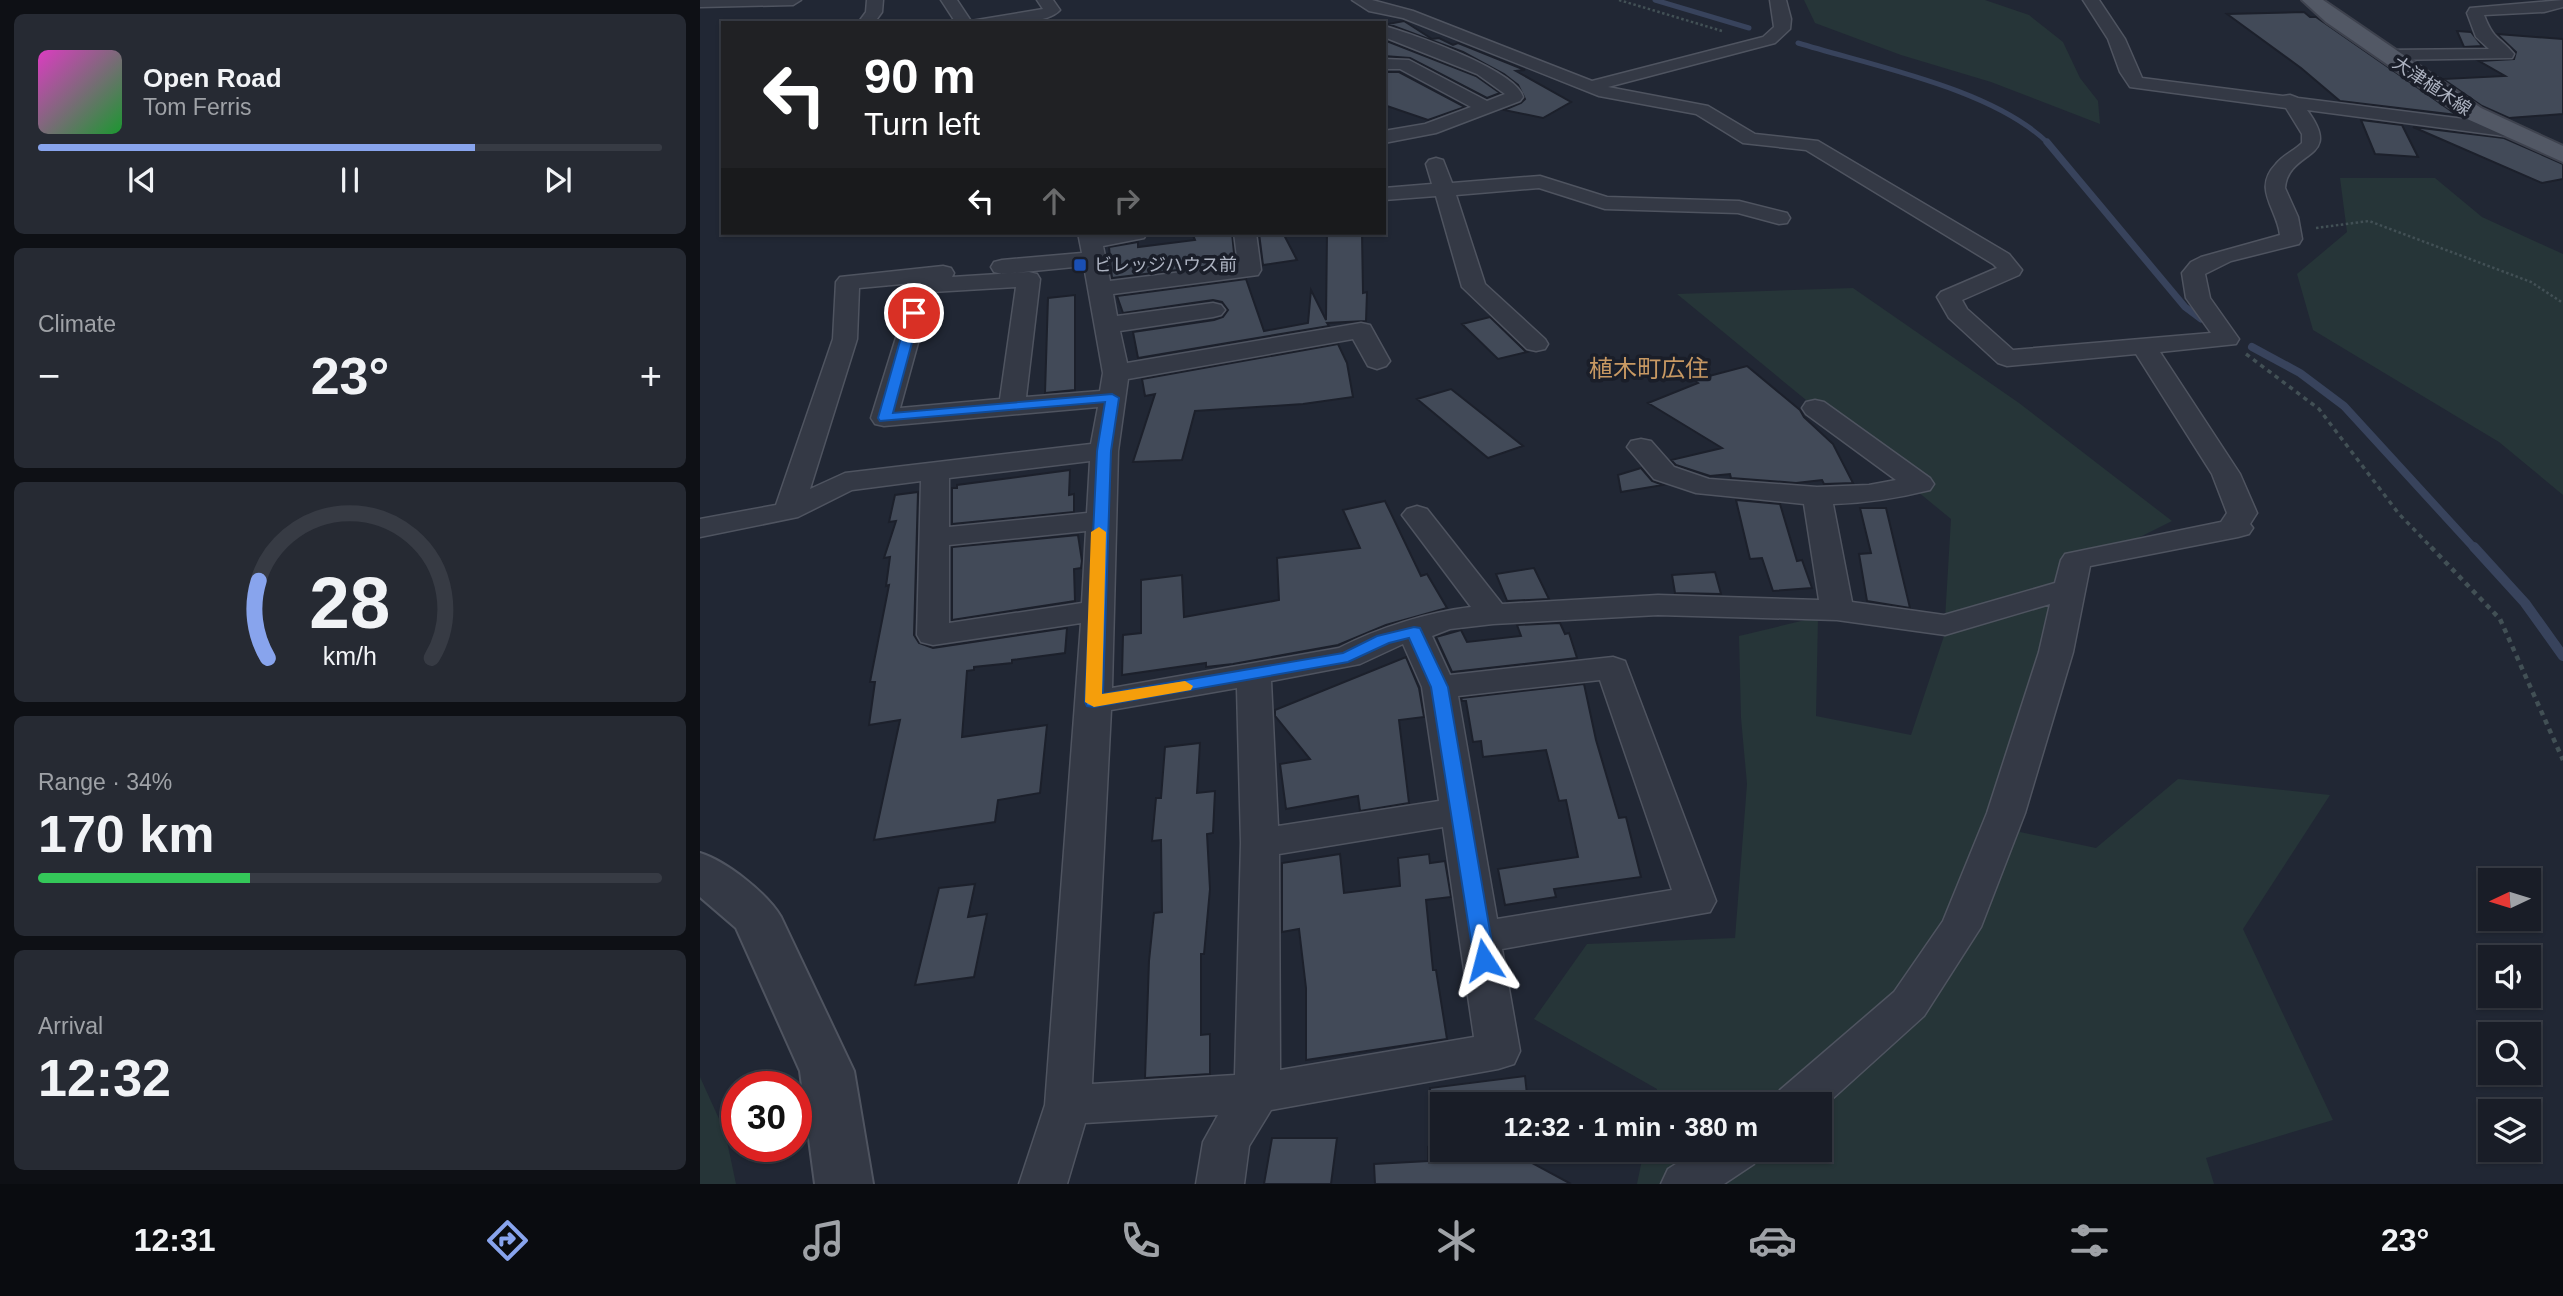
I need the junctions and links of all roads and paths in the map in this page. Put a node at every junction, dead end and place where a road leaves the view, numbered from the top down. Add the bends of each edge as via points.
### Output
1 (793, 0) edge
2 (875, 0) edge
3 (949, 0) edge
4 (1045, 0) edge
5 (1360, 0) edge
6 (1619, 0) edge
7 (1778, 0) edge
8 (2091, 0) edge
9 (2311, 0) edge
10 (700, 2) edge
11 (2563, 2) edge
12 (1025, 20) edge
13 (867, 21) edge
14 (963, 21) edge
15 (1386, 32) edge
16 (1760, 42) junction
17 (2386, 55) junction
18 (1386, 64) edge
19 (1590, 86) junction
20 (2290, 100) junction
21 (1487, 108) junction
22 (2504, 130) junction
23 (1386, 138) edge
24 (2563, 155) edge
25 (1436, 164) dead end
26 (1444, 188) junction
27 (1386, 194) edge
28 (1779, 218) dead end
29 (2290, 231) junction
30 (1132, 235) edge
31 (1245, 235) edge
32 (1095, 255) edge
33 (2563, 303) edge
34 (1213, 310) dead end
35 (1108, 326) junction
36 (2227, 339) junction
37 (1536, 344) dead end
38 (2144, 347) junction
39 (1377, 361) dead end
40 (1114, 385) junction
41 (1012, 406) junction
42 (1815, 408) dead end
43 (1641, 447) dead end
44 (1104, 451) junction
45 (935, 471) junction
46 (1817, 496) junction
47 (788, 511) junction
48 (1417, 515) dead end
49 (1100, 520) junction
50 (700, 528) edge
51 (935, 537) junction
52 (2068, 589) junction
53 (1837, 610) junction
54 (1095, 611) junction
55 (1493, 614) junction
56 (1414, 632) junction
57 (1254, 674) junction
58 (1439, 687) junction
59 (1094, 702) junction
60 (2563, 760) edge
61 (1460, 811) junction
62 (1260, 843) junction
63 (700, 870) edge
64 (1481, 937) junction
65 (1810, 1092) edge
66 (1257, 1093) junction
67 (1068, 1105) junction
68 (1719, 1162) edge
69 (844, 1184) edge
70 (1043, 1184) edge
71 (1220, 1184) edge
72 (1685, 1184) edge

1 - 10 street
2 - 13 street
3 - 14 street
4 - 12 street via 1052,10
5 - 19 street
6 - 16 path
7 - 16 street via 1782,29
8 - 20 street via 2105,18 2136,83
9 - 17 main road, 大津植木線
11 - 17 street via 2476,11 2484,37 2506,54
15 - 21 street via 1483,70 1513,91 1510,100
16 - 19 street
17 - 22 main road, 大津植木線
18 - 21 street via 1404,64
19 - 38 street via 1702,110 1750,139 1811,145 2001,259 2011,270 1948,297 1957,313 2007,358
20 - 22 street
20 - 29 street via 2312,134 2312,144 2288,162 2275,182 2276,202 2289,220
21 - 23 street via 1429,129
22 - 24 main road, 大津植木線
25 - 26 street
26 - 27 street
26 - 28 street via 1540,181 1605,203 1740,207
26 - 37 street via 1474,287
29 - 33 path via 2369,221 2530,282
29 - 36 street via 2291,239 2195,268 2198,298
30 - 32 street
31 - 32 street via 1250,270
32 - 35 street
32 - 47 street via 848,282 845,339
34 - 35 street
35 - 40 street
36 - 38 street
36 - 60 path via 2319,409 2399,514 2500,619
38 - 52 street via 2226,474 2242,513 2235,524 2238,528 2077,560
39 - 40 street via 1361,330
40 - 41 street
40 - 44 street
41 - 41 street via 884,418 922,286 1029,279
42 - 46 street via 1920,484 1869,494
43 - 46 street via 1664,473 1706,486
44 - 45 street
44 - 49 street
45 - 47 street via 845,482
45 - 51 street
46 - 53 street
47 - 50 street
48 - 55 street
49 - 51 street
49 - 54 street
51 - 54 street via 933,635
52 - 53 street via 1945,625
52 - 65 street via 2056,652 2006,813 1961,927 1909,1004
53 - 55 street via 1658,605
54 - 59 street
55 - 56 street via 1444,620
56 - 57 street via 1383,639 1348,657
56 - 58 street
57 - 59 street
57 - 62 street
58 - 61 street
58 - 64 street via 1613,668 1696,901
59 - 67 street
61 - 62 street
61 - 64 street
62 - 66 street
63 - 69 street via 756,918 827,1071
64 - 66 street via 1498,1051
66 - 67 street
66 - 71 street via 1226,1142
67 - 70 street
68 - 72 street

